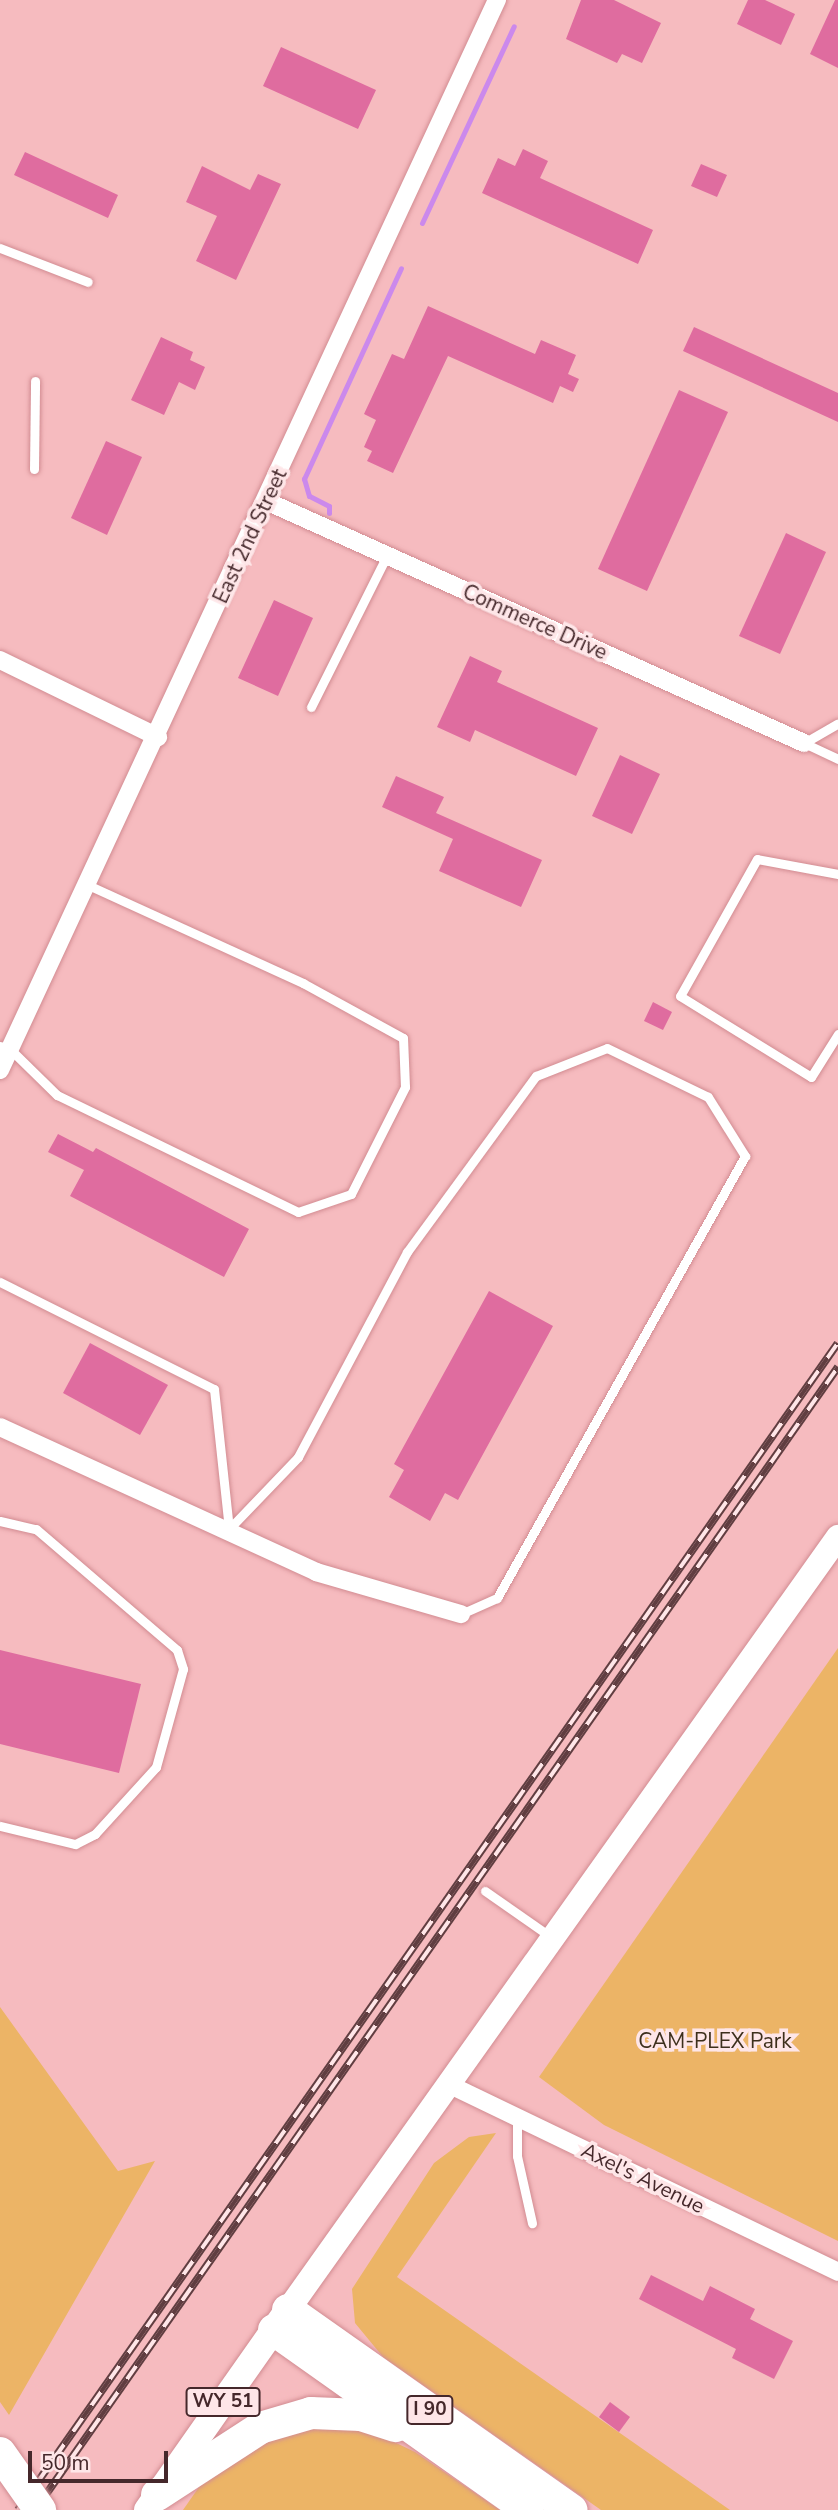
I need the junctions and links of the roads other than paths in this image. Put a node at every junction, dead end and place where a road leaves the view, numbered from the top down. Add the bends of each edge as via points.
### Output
1 (497, 0) edge
2 (0, 248) edge
3 (88, 282) dead end
4 (35, 381) dead end
5 (34, 469) dead end
6 (266, 501) junction
7 (387, 555) junction
8 (0, 660) edge
9 (311, 707) dead end
10 (838, 723) edge
11 (158, 737) junction
12 (804, 743) junction
13 (838, 759) edge
14 (838, 874) edge
15 (88, 885) junction
16 (838, 1034) edge
17 (5, 1047) edge
18 (0, 1070) edge
19 (0, 1282) edge
20 (0, 1427) edge
21 (0, 1521) edge
22 (229, 1529) junction
23 (838, 1537) edge
24 (461, 1615) joint
25 (0, 1826) edge
26 (485, 1891) dead end
27 (553, 1938) junction
28 (448, 2084) junction
29 (517, 2118) junction
30 (533, 2223) dead end
31 (838, 2272) edge
32 (281, 2320) junction
33 (414, 2432) junction
34 (0, 2453) edge
35 (152, 2502) edge
36 (40, 2510) edge
37 (527, 2510) edge
38 (572, 2510) edge

1 - 6 street, East 2nd Street
2 - 3 lane
4 - 5 lane
6 - 7 street, Commerce Drive
6 - 11 street, East 2nd Street
7 - 9 lane
7 - 12 street, Commerce Drive
8 - 11 street
10 - 12 lane
11 - 15 street, East 2nd Street
12 - 13 lane
14 - 16 lane via 757,859 680,996 811,1077
15 - 17 street, East 2nd Street
15 - 17 lane via 303,983 403,1038 405,1087 351,1194 298,1212 57,1095
17 - 18 street, East 2nd Street
19 - 22 lane via 214,1389
20 - 22 street
21 - 25 lane via 36,1529 177,1650 183,1669 156,1767 95,1834 75,1844
22 - 24 street via 316,1572
22 - 24 lane via 298,1457 407,1252 536,1076 607,1048 708,1097 744,1156 497,1598
23 - 27 main road, WY 51
26 - 27 lane
27 - 28 main road, WY 51
28 - 29 street, Axel's Avenue
28 - 32 main road, WY 51
29 - 30 lane via 517,2156
29 - 31 street, Axel's Avenue
32 - 33 highway
32 - 35 main road, WY 51
32 - 38 highway, I 90
33 - 35 highway via 361,2415 311,2413 260,2428
33 - 37 highway, I 90
34 - 36 highway, bridge

